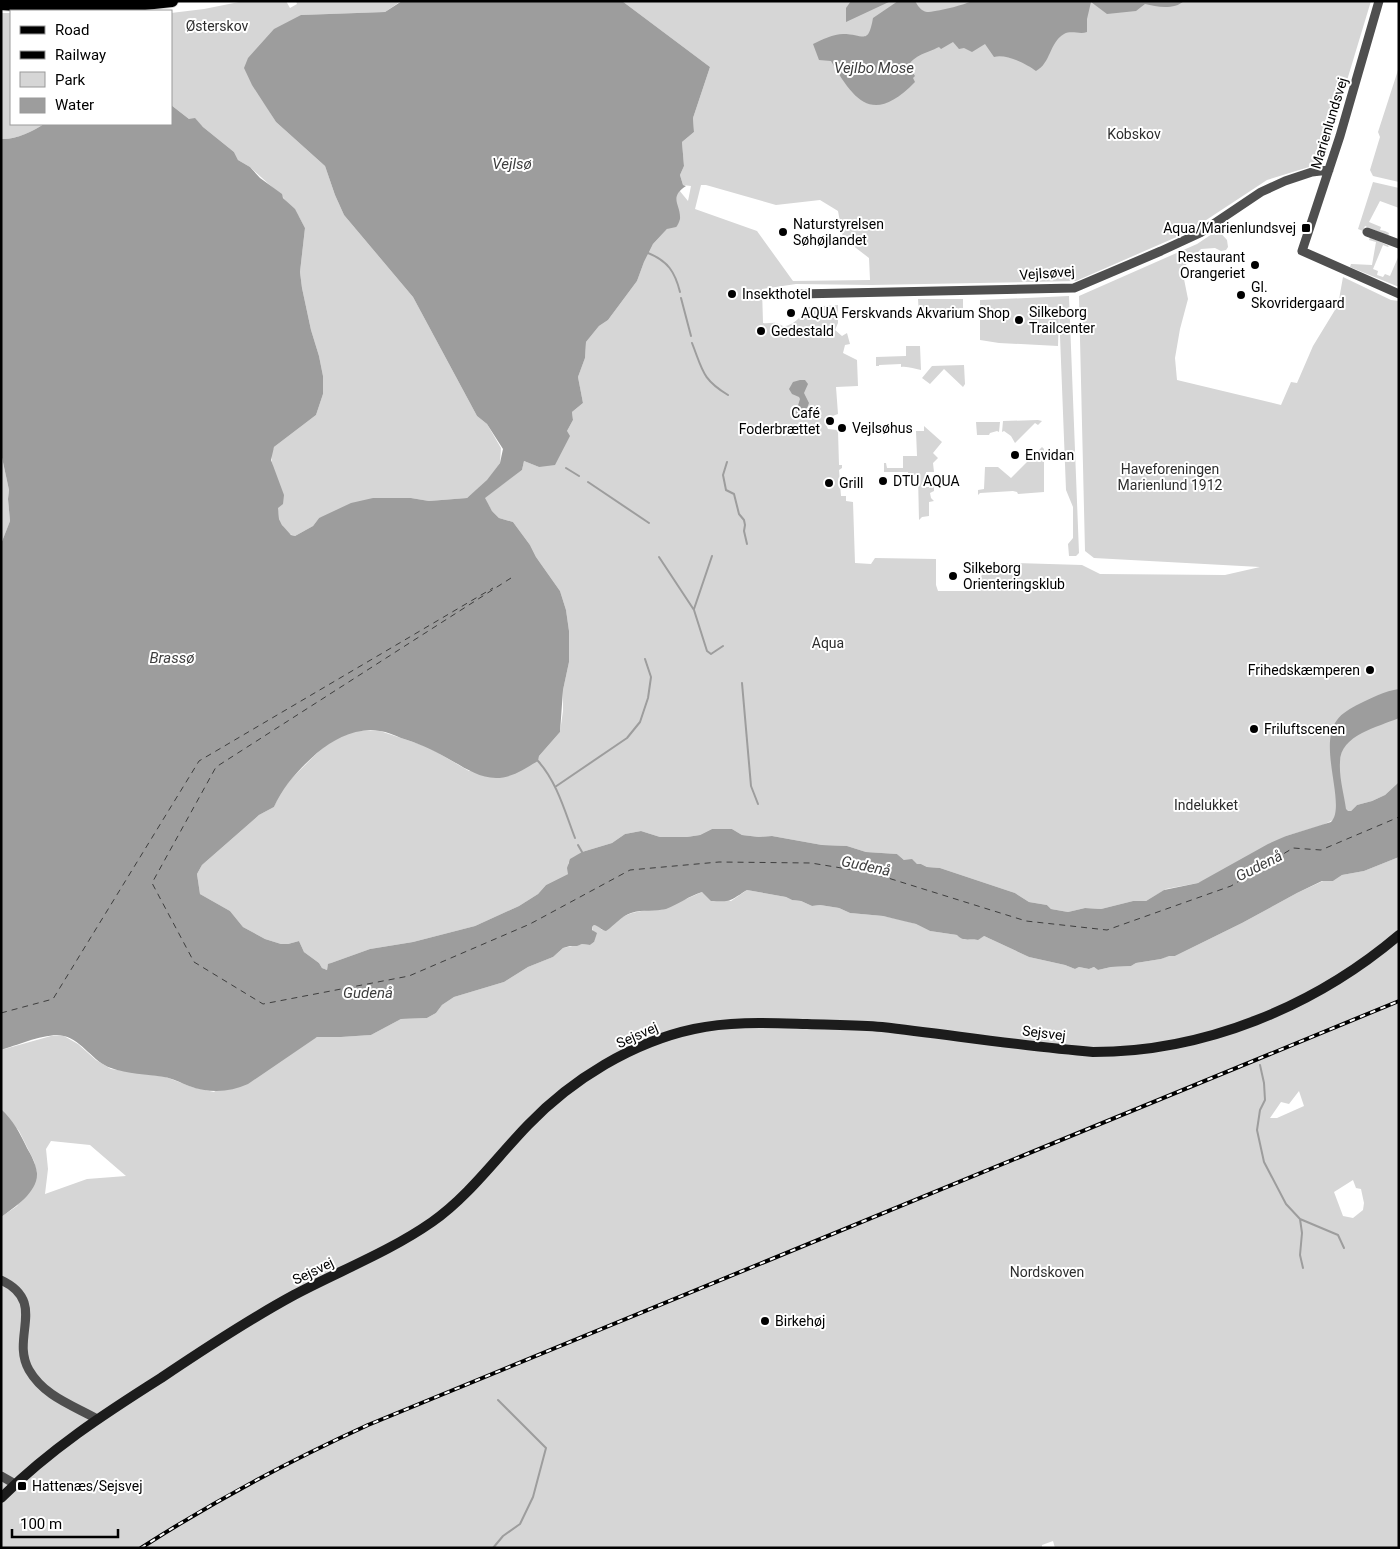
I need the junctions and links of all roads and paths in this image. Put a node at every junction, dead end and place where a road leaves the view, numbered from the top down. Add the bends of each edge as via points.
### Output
1 (172, 1) edge
2 (1379, 1) edge
3 (1, 4) edge
4 (1329, 170) junction
5 (1367, 232) dead end
6 (1399, 244) edge
7 (799, 294) dead end
8 (1399, 294) edge
9 (1399, 935) edge
10 (1, 1280) edge
11 (97, 1419) junction
12 (1, 1476) edge
13 (15, 1484) junction
14 (1, 1498) edge

1 - 3 main road via 77,7
2 - 4 street, Marienlundsvej
4 - 7 street, Vejlsøvej via 1312,172 1261,192 1200,233 1074,288
4 - 8 street, Marienlundsvej via 1302,251
5 - 6 street
9 - 11 street, Sejsvej via 1344,976 1300,1001 1240,1026 1158,1048 1093,1052 879,1027 780,1023 713,1026 664,1038 606,1065 561,1095 527,1126 455,1204 429,1224 267,1311
10 - 11 street via 17,1291 26,1308 23,1338 28,1368 50,1394
11 - 13 street, Sejsvej
12 - 13 street
13 - 14 street, Sejsvej

